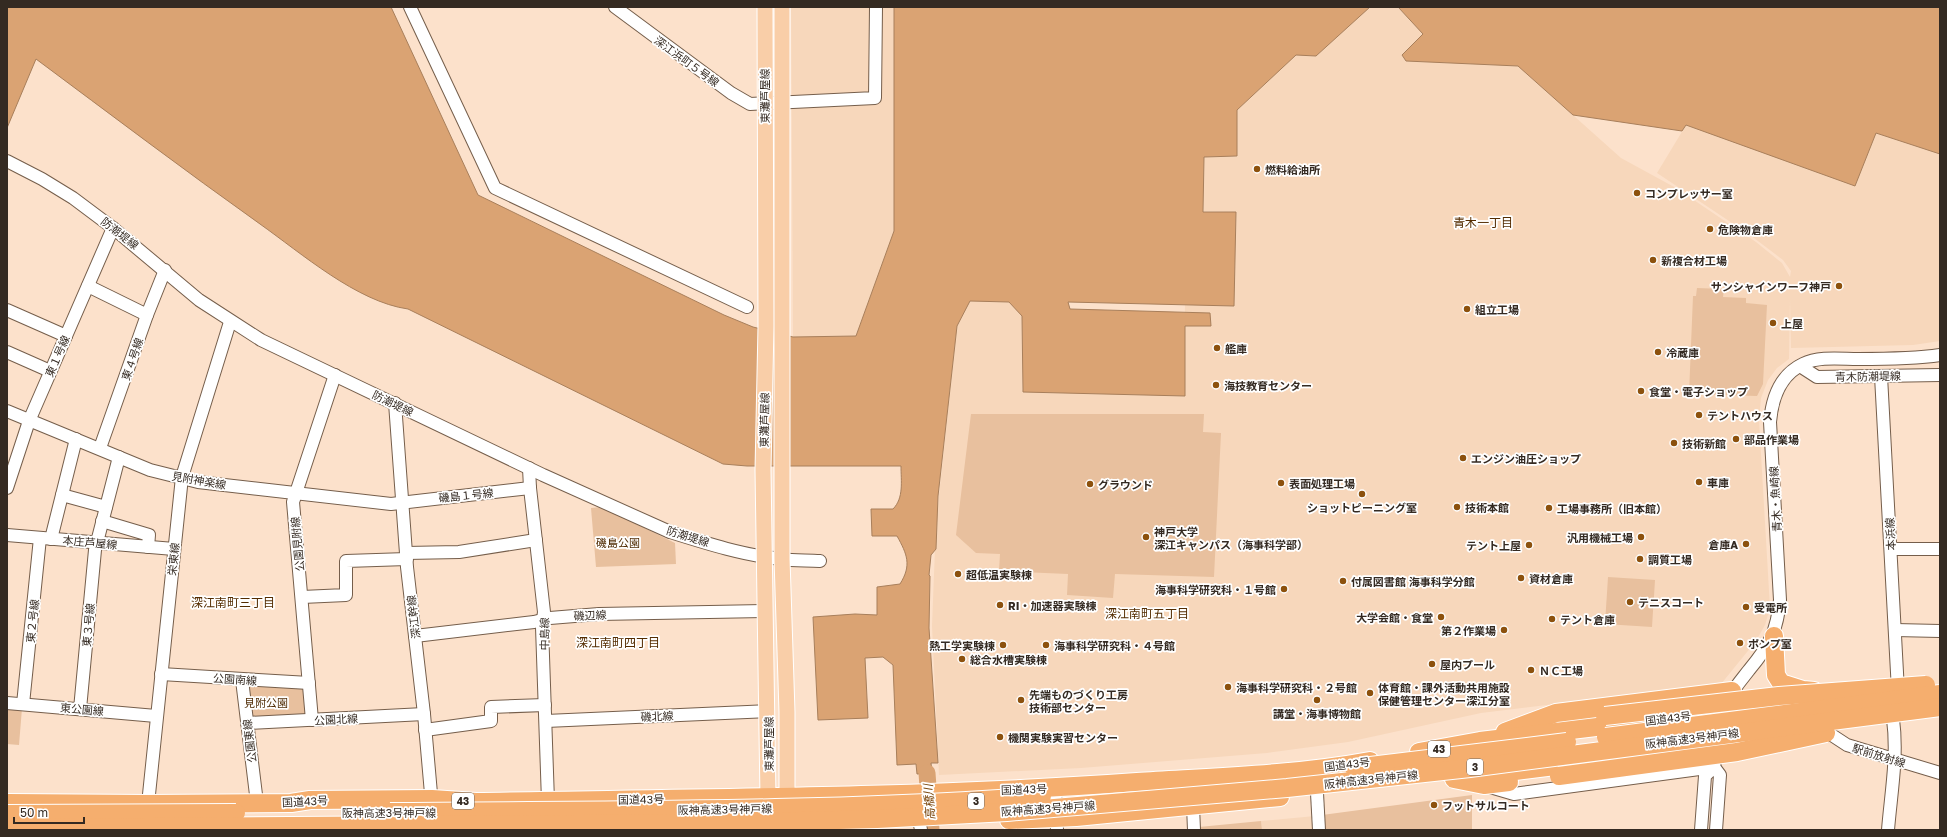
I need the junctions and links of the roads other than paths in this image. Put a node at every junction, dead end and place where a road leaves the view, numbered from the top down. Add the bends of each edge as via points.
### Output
1 (410, 7) edge
2 (615, 7) edge
3 (765, 7) edge
4 (782, 7) edge
5 (876, 7) edge
6 (782, 102) junction
7 (764, 103) junction
8 (7, 161) edge
9 (113, 228) junction
10 (165, 270) junction
11 (88, 286) junction
12 (747, 307) dead end
13 (7, 310) edge
14 (147, 315) junction
15 (230, 322) junction
16 (66, 336) junction
17 (7, 352) edge
18 (1940, 355) edge
19 (1800, 366) junction
20 (50, 371) junction
21 (335, 375) junction
22 (1940, 375) edge
23 (1881, 376) junction
24 (395, 403) junction
25 (7, 411) edge
26 (29, 420) junction
27 (76, 439) junction
28 (100, 448) junction
29 (119, 456) junction
30 (529, 468) junction
31 (182, 477) junction
32 (7, 488) edge
33 (530, 488) junction
34 (295, 492) junction
35 (62, 495) junction
36 (402, 502) junction
37 (106, 507) junction
38 (102, 521) junction
39 (7, 535) edge
40 (45, 538) junction
41 (536, 540) junction
42 (97, 542) junction
43 (148, 547) junction
44 (1891, 548) junction
45 (174, 549) junction
46 (1940, 549) edge
47 (406, 556) junction
48 (764, 556) junction
49 (782, 559) junction
50 (820, 561) dead end
51 (302, 597) junction
52 (766, 610) junction
53 (543, 620) junction
54 (1896, 630) junction
55 (1940, 631) edge
56 (415, 636) junction
57 (1774, 636) junction
58 (161, 674) junction
59 (242, 680) junction
60 (309, 683) junction
61 (1940, 685) edge
62 (1732, 691) junction
63 (1898, 691) junction
64 (1864, 694) junction
65 (1940, 694) edge
66 (7, 703) edge
67 (23, 704) junction
68 (545, 705) junction
69 (1940, 707) edge
70 (80, 709) junction
71 (768, 711) junction
72 (1723, 711) junction
73 (424, 714) junction
74 (1940, 714) edge
75 (156, 716) junction
76 (1893, 719) junction
77 (312, 720) junction
78 (546, 721) junction
79 (247, 723) junction
80 (1821, 728) junction
81 (425, 730) junction
82 (1480, 741) junction
83 (1716, 746) junction
84 (1895, 760) junction
85 (1714, 767) junction
86 (1940, 773) edge
87 (1454, 779) junction
88 (1484, 785) junction
89 (1055, 788) junction
90 (1317, 793) junction
91 (768, 798) junction
92 (787, 798) junction
93 (432, 799) junction
94 (548, 801) junction
95 (7, 803) edge
96 (257, 803) junction
97 (148, 804) junction
98 (1193, 806) junction
99 (7, 814) edge
100 (1056, 824) edge
101 (921, 827) edge
102 (7, 828) edge
103 (432, 830) edge
104 (594, 830) edge
105 (634, 830) edge
106 (718, 830) edge
107 (781, 830) edge
108 (798, 830) edge
109 (1194, 830) edge
110 (1319, 830) edge
111 (1701, 830) edge
112 (1716, 830) edge
113 (1888, 830) edge

1 - 12 street via 495,188
2 - 7 street, 深江浜町５号線 via 731,93 750,104
3 - 7 main road, 東灘芦屋線
4 - 6 main road, 東灘芦屋線
5 - 6 street, 深江浜町５号線 via 875,98
6 - 7 street, 深江浜町５号線
6 - 49 main road, 東灘芦屋線
7 - 48 main road, 東灘芦屋線
8 - 9 street, 防潮堤線 via 42,179
9 - 10 street, 防潮堤線
9 - 11 street, 東１号線
10 - 14 street, 東４号線
10 - 15 street, 防潮堤線 via 199,300
11 - 14 street
11 - 16 street, 東１号線
13 - 16 street
14 - 28 street, 東４号線
15 - 21 street, 防潮堤線 via 261,340
15 - 31 street, 栄東線
16 - 20 street, 東１号線
17 - 20 street
18 - 19 street, 青木・魚崎線 via 1821,360
19 - 23 street, 青木防潮堤線 via 1817,377
19 - 57 street, 青木・魚崎線 via 1781,383 1771,407 1780,600
20 - 26 street, 東１号線
21 - 24 street, 防潮堤線
21 - 34 street, 公園見附線
22 - 23 street, 青木防潮堤線
23 - 44 street, 本浜線
24 - 30 street, 防潮堤線
24 - 36 street, 深江幹線
25 - 26 street, 見附神楽線
26 - 27 street, 見附神楽線
26 - 32 street, 東１号線
27 - 28 street, 見附神楽線
27 - 35 street, 東２号線
28 - 29 street, 見附神楽線
29 - 31 street, 見附神楽線 via 150,470
29 - 37 street, 東３号線
30 - 33 street, 中島線
30 - 48 street, 防潮堤線 via 670,532
31 - 34 street, 見附神楽線 via 198,482
31 - 45 street, 栄東線
33 - 36 street, 磯島１号線
33 - 41 street, 中島線
34 - 36 street, 見附神楽線 via 377,503
34 - 51 street, 公園見附線 via 293,502
35 - 37 street
35 - 40 street, 東２号線
36 - 47 street, 深江幹線
37 - 38 street, 東３号線
38 - 42 street, 東３号線
38 - 43 street via 149,535
39 - 40 street, 本庄芦屋線
40 - 42 street, 本庄芦屋線
40 - 67 street, 東２号線
41 - 47 street via 459,552
41 - 53 street, 中島線
42 - 43 street, 本庄芦屋線
42 - 70 street, 東３号線
43 - 45 street, 本庄芦屋線
44 - 46 street
44 - 54 street, 本浜線
45 - 58 street, 栄東線
47 - 51 street via 346,561 346,594
47 - 56 street, 深江幹線
48 - 49 street, 防潮堤線
48 - 52 main road, 東灘芦屋線
49 - 50 street, 防潮堤線
49 - 92 main road, 東灘芦屋線
51 - 60 street, 公園見附線
52 - 53 street, 磯辺線 via 599,614
52 - 71 main road, 東灘芦屋線
53 - 56 street, 磯辺線
53 - 68 street, 中島線
54 - 55 street
54 - 63 street, 本浜線
56 - 73 street, 深江幹線
57 - 62 street, 青木・魚崎線
57 - 64 highway via 1776,675 1781,683 1803,690
58 - 59 street, 公園南線
58 - 75 street, 栄東線
59 - 60 street, 公園南線
59 - 79 street, 公園東線
60 - 77 street, 公園見附線
61 - 63 highway, 国道43号 / 43
61 - 82 highway, bridge via 1779,696 1605,716
62 - 72 street, 青木・魚崎線
62 - 82 highway via 1556,713
63 - 64 highway, 国道43号 / 43
64 - 72 highway, 国道43号 / 43
65 - 99 highway, 阪神高速3号神戸線 / 3, bridge via 1286,776 1006,799 729,810
66 - 67 street, 東公園線
67 - 70 street, 東公園線
68 - 78 street, 中島線
68 - 81 street via 491,707 491,721
69 - 88 highway, bridge via 1882,723 1800,737 1737,752
69 - 102 highway, 阪神高速3号神戸線 / 3, bridge via 1470,768 1302,787 1176,799 878,820
70 - 75 street, 東公園線
71 - 78 street, 磯北線
71 - 91 main road, 東灘芦屋線
72 - 82 highway, 国道43号 / 43
72 - 83 street, 青木・魚崎線
73 - 77 street, 公園北線
73 - 81 street, 深江幹線
74 - 76 highway
75 - 97 street, 栄東線
76 - 80 highway
76 - 84 street via 1896,738
77 - 79 street, 公園北線
78 - 94 street, 中島線
79 - 96 street, 公園東線
80 - 83 highway
80 - 84 street, 駅前放射線 via 1847,745
81 - 93 street, 深江幹線
82 - 89 highway, 国道43号 / 43 via 1364,762 1272,773
83 - 85 street, 青木・魚崎線
83 - 87 highway
84 - 86 street, 駅前放射線
84 - 113 street
85 - 88 street via 1514,794
85 - 111 street via 1705,776
85 - 112 street via 1720,775
87 - 88 highway
87 - 90 highway
89 - 92 highway, 国道43号 / 43
89 - 100 street
90 - 98 highway
90 - 110 street
91 - 92 highway, 国道43号 / 43
91 - 94 highway, 国道43号 / 43
91 - 107 main road, 東灘芦屋線
92 - 107 main road, 東灘芦屋線
93 - 94 highway, 国道43号 / 43 via 476,802
93 - 96 highway, 国道43号 / 43
93 - 103 street, 深江幹線
95 - 97 highway, 国道43号 / 43
96 - 97 highway, 国道43号 / 43
98 - 100 highway
98 - 109 street
100 - 101 highway via 942,824
101 - 108 highway
104 - 105 highway
105 - 106 highway

